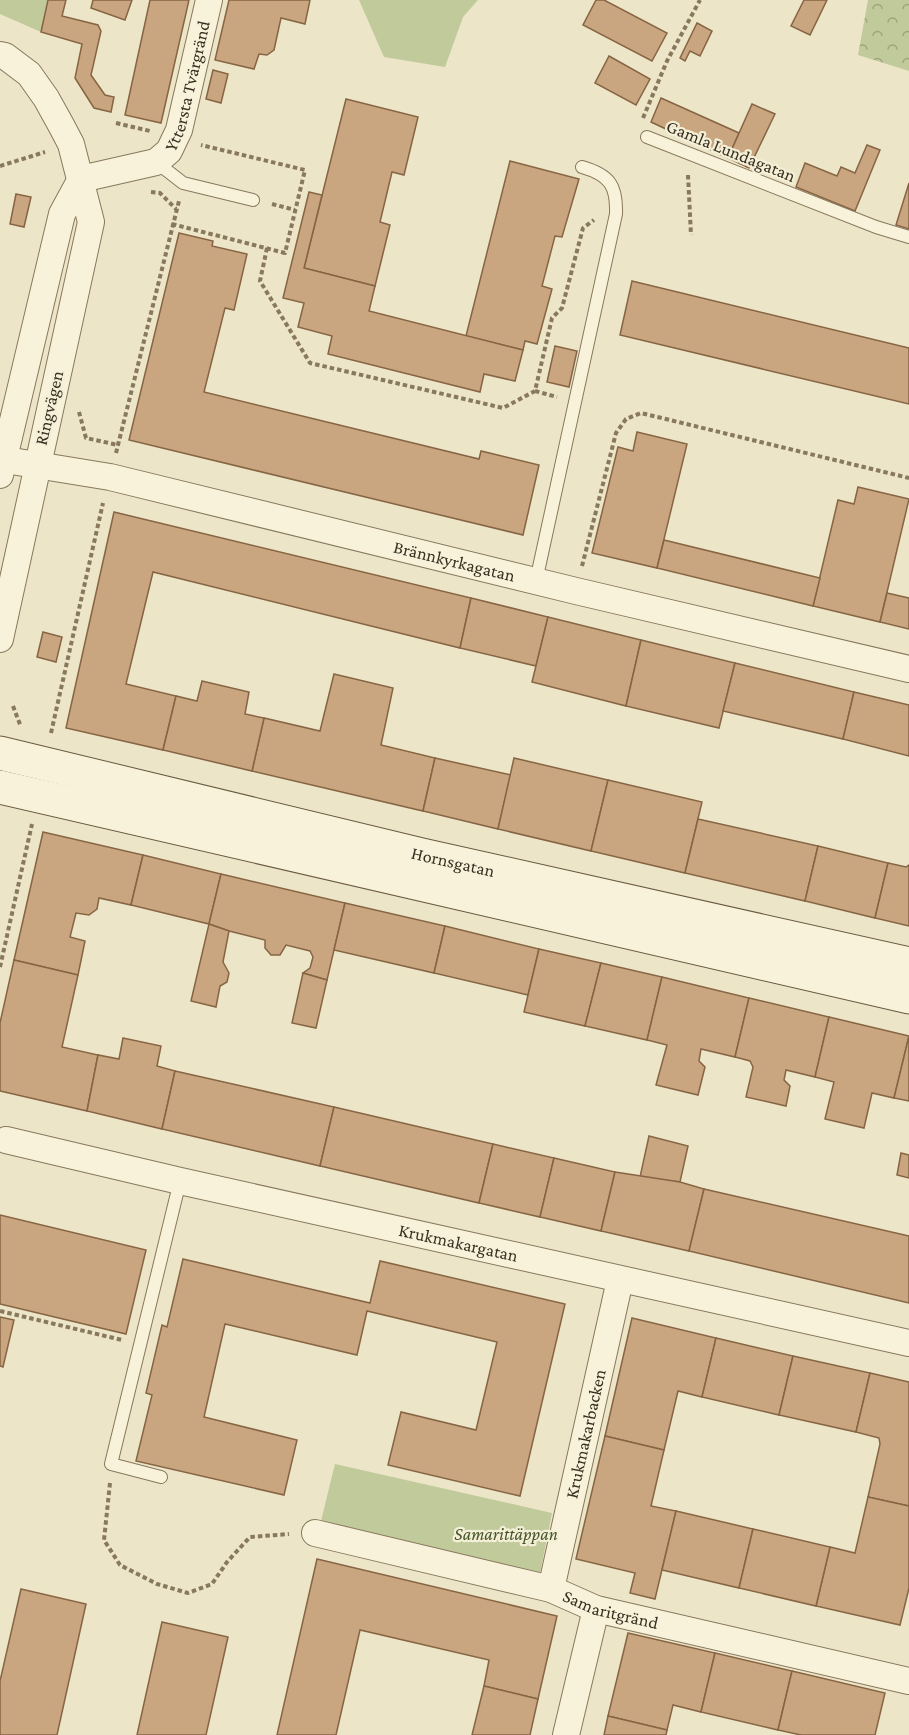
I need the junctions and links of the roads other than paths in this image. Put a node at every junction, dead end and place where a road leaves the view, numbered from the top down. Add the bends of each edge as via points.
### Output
1 (209, 0) edge
2 (0, 55) edge
3 (646, 137) road end
4 (156, 162) junction
5 (582, 167) dead end
6 (81, 179) junction
7 (253, 200) dead end
8 (909, 237) edge
9 (1, 465) edge
10 (37, 465) junction
11 (536, 581) junction
12 (0, 639) edge
13 (909, 669) edge
14 (0, 753) edge
15 (0, 787) edge
16 (909, 964) edge
17 (909, 998) edge
18 (6, 1140) dead end
19 (180, 1181) junction
20 (620, 1280) junction
21 (909, 1343) edge
22 (161, 1477) dead end
23 (315, 1533) road end
24 (551, 1589) junction
25 (596, 1609) junction
26 (909, 1681) edge
27 (566, 1735) edge

1 - 4 street, Yttersta Tvärgränd via 179,130 169,151
2 - 6 street, Ringvägen via 29,74 46,98 71,144
3 - 8 lane, Gamla Lundagatan
4 - 6 street, Yttersta Tvärgränd
4 - 7 lane via 183,183
5 - 11 lane via 599,172 612,185 616,214
6 - 9 street, Ringvägen via 62,214
6 - 10 street, Ringvägen via 91,222
9 - 10 street, Brännkyrkagatan
10 - 11 street, Brännkyrkagatan via 110,477
10 - 12 street, Ringvägen
11 - 13 street, Brännkyrkagatan
14 - 16 street, Hornsgatan via 422,855
15 - 17 street, Hornsgatan
18 - 19 street, Krukmakargatan
19 - 20 street, Krukmakargatan
19 - 22 lane via 111,1464
20 - 21 street, Krukmakargatan
20 - 24 street, Krukmakarbacken
23 - 24 street, Samaritgränd
24 - 25 street, Samaritgränd
25 - 26 street, Samaritgränd
25 - 27 street

